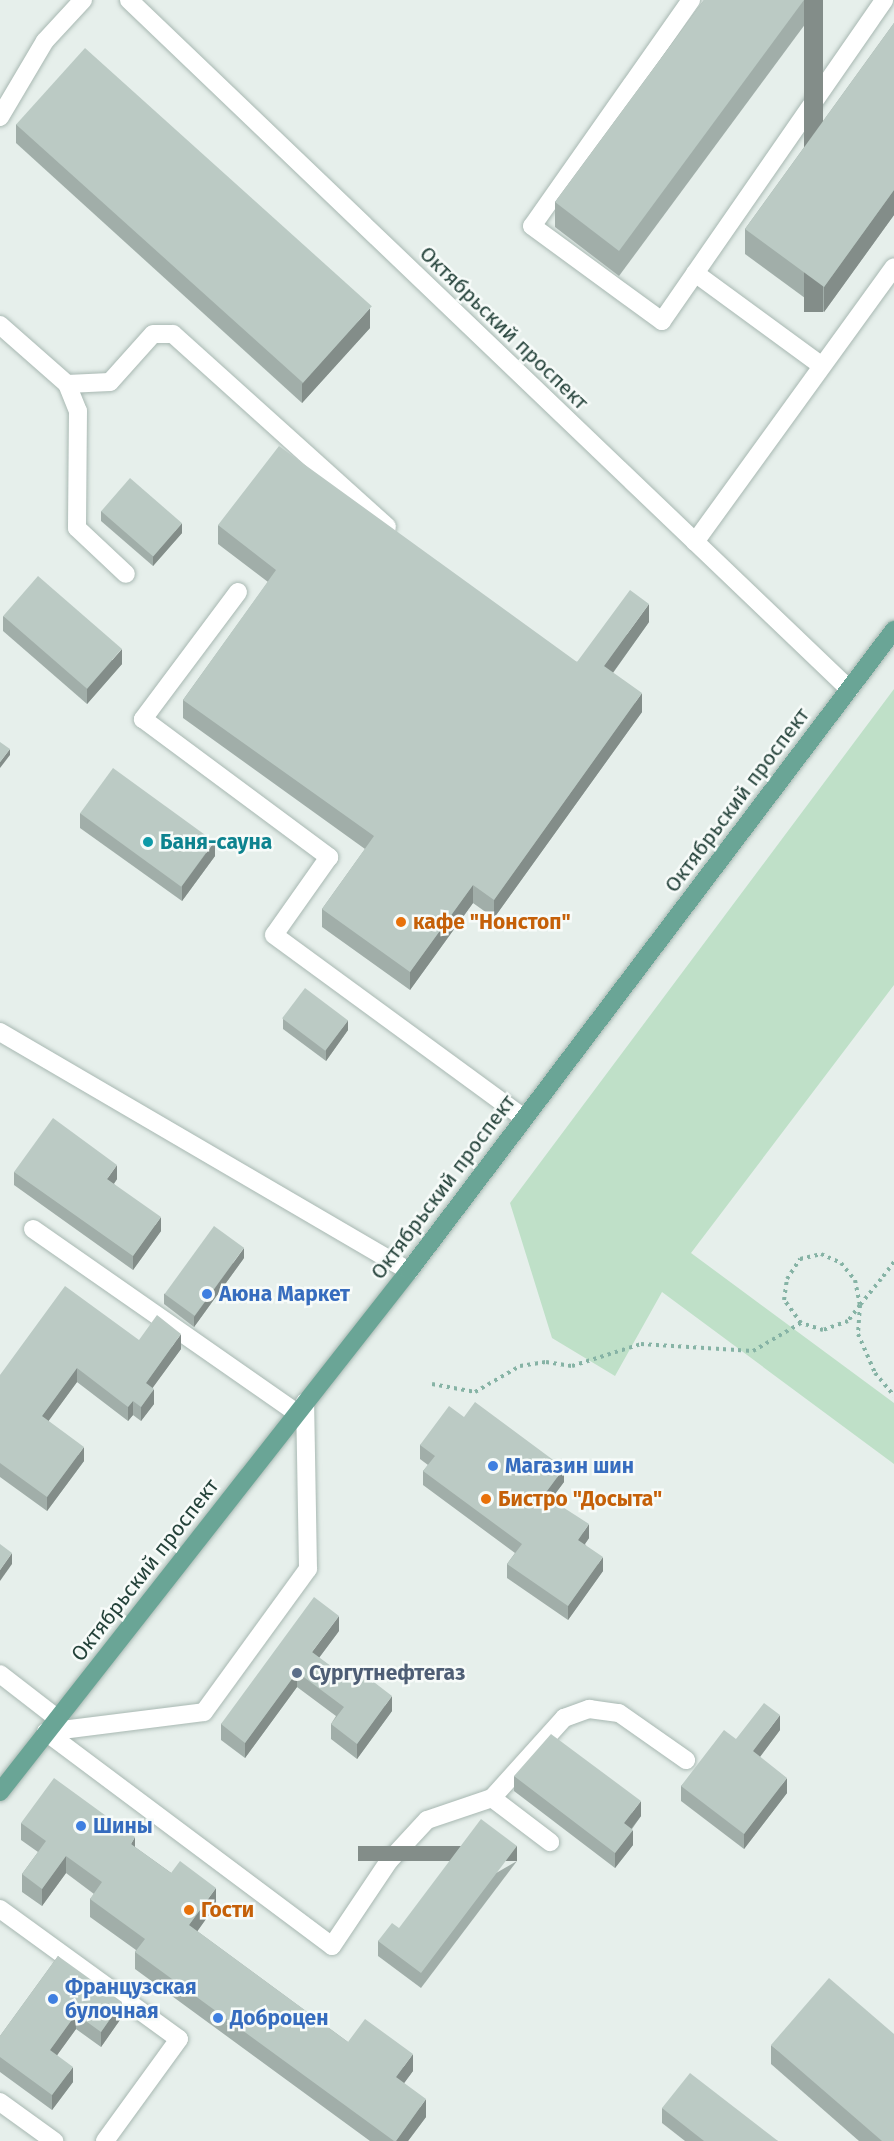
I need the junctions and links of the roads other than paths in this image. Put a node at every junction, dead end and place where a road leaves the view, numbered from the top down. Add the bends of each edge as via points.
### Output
1 (83, 0) edge
2 (129, 0) edge
3 (691, 0) edge
4 (884, 0) edge
5 (0, 117) edge
6 (894, 267) edge
7 (695, 273) junction
8 (0, 325) edge
9 (822, 366) junction
10 (67, 384) junction
11 (391, 531) edge
12 (695, 542) junction
13 (126, 574) dead end
14 (238, 592) dead end
15 (894, 630) edge
16 (849, 689) junction
17 (0, 1032) edge
18 (524, 1118) junction
19 (33, 1229) dead end
20 (408, 1271) junction
21 (301, 1408) junction
22 (0, 1674) edge
23 (52, 1725) junction
24 (686, 1760) dead end
25 (0, 1792) edge
26 (492, 1797) junction
27 (550, 1842) dead end
28 (0, 1909) edge
29 (0, 2102) edge
30 (54, 2141) edge
31 (105, 2141) edge

1 - 5 street via 45,41
2 - 12 street, Октябрьский проспект
3 - 7 street via 532,226 662,321
4 - 7 street
6 - 9 street
7 - 9 street
8 - 10 street
9 - 12 street
10 - 11 street via 110,382 153,334 173,334
10 - 13 street via 78,411 77,528
12 - 16 street, Октябрьский проспект
14 - 18 street via 143,719 329,857 274,935
15 - 16 main road, Октябрьский проспект
16 - 18 main road, Октябрьский проспект
17 - 20 street
18 - 20 main road, Октябрьский проспект
19 - 21 street
20 - 21 main road, Октябрьский проспект
21 - 23 main road, Октябрьский проспект
21 - 23 street via 308,1569 204,1712
22 - 23 street
23 - 25 main road, Октябрьский проспект
23 - 26 street via 332,1946 389,1861 427,1820
24 - 26 street via 619,1713 589,1709 564,1718
26 - 27 street
28 - 31 street via 179,2039
29 - 30 street

